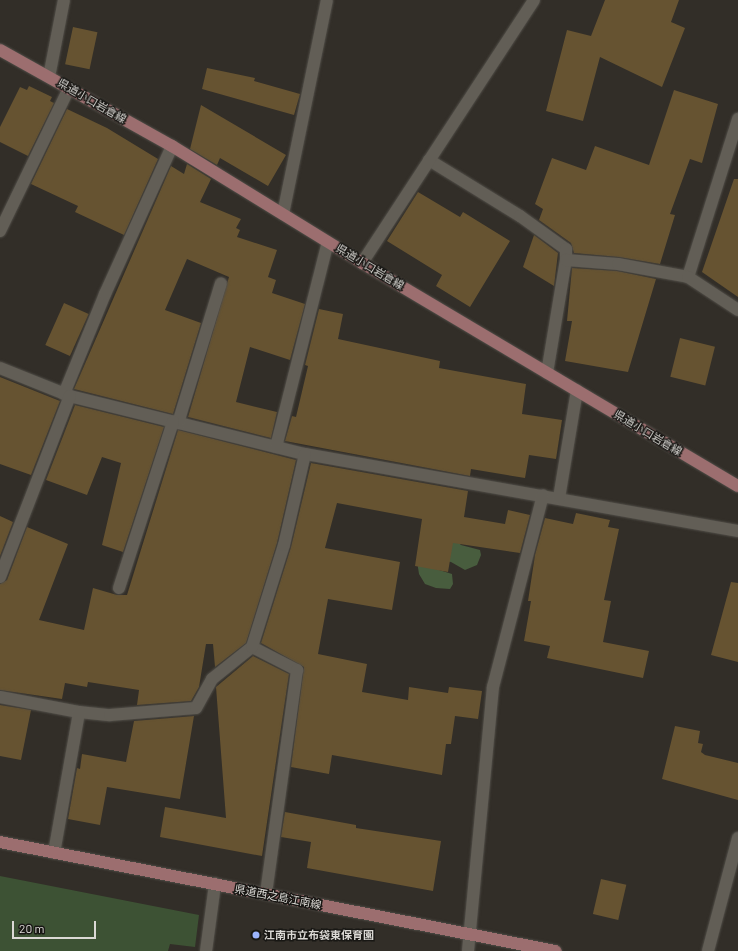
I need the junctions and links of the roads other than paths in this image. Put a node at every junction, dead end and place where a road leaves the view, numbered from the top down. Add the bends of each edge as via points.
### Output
1 (64, 0) edge
2 (327, 0) edge
3 (534, 0) edge
4 (0, 50) edge
5 (49, 76) junction
6 (69, 88) junction
7 (738, 119) edge
8 (172, 146) junction
9 (429, 160) junction
10 (283, 214) junction
11 (0, 230) edge
12 (328, 242) junction
13 (566, 260) junction
14 (362, 263) junction
15 (688, 277) junction
16 (221, 283) dead end
17 (738, 310) edge
18 (0, 368) edge
19 (547, 373) junction
20 (577, 391) junction
21 (67, 395) junction
22 (176, 422) junction
23 (276, 447) junction
24 (305, 454) junction
25 (738, 486) edge
26 (543, 495) junction
27 (559, 498) junction
28 (738, 531) edge
29 (0, 577) edge
30 (119, 588) dead end
31 (252, 647) junction
32 (0, 697) edge
33 (79, 712) junction
34 (738, 838) edge
35 (0, 842) edge
36 (54, 853) junction
37 (215, 884) junction
38 (266, 894) junction
39 (469, 934) junction
40 (206, 951) edge
41 (468, 951) edge
42 (555, 951) edge
43 (708, 951) edge

1 - 5 street
2 - 10 street
3 - 9 street
4 - 5 main road, 県道小口岩倉線
5 - 6 main road, 県道小口岩倉線
6 - 8 main road, 県道小口岩倉線
6 - 11 street
7 - 15 street
8 - 10 main road, 県道小口岩倉線
8 - 21 street via 105,294
9 - 13 street via 520,216 566,249
9 - 14 street
10 - 12 main road, 県道小口岩倉線
12 - 14 main road, 県道小口岩倉線
12 - 23 street
13 - 15 street via 618,264
13 - 19 street
14 - 19 main road, 県道小口岩倉線
15 - 17 street
16 - 22 street
18 - 21 street
19 - 20 main road, 県道小口岩倉線
20 - 25 main road, 県道小口岩倉線
20 - 27 street
21 - 22 street
21 - 29 street
22 - 23 street
22 - 30 street
23 - 24 street
24 - 26 street
24 - 31 street via 284,545
26 - 27 street
26 - 39 street via 493,687
27 - 28 street
31 - 33 street via 212,679 196,708 110,714
31 - 38 street via 297,670
32 - 33 street
33 - 36 street
34 - 43 street
35 - 36 main road, 県道西之島江南線
36 - 37 main road, 県道西之島江南線
37 - 38 main road, 県道西之島江南線
37 - 40 street
38 - 39 main road, 県道西之島江南線
39 - 41 street
39 - 42 main road, 県道西之島江南線

